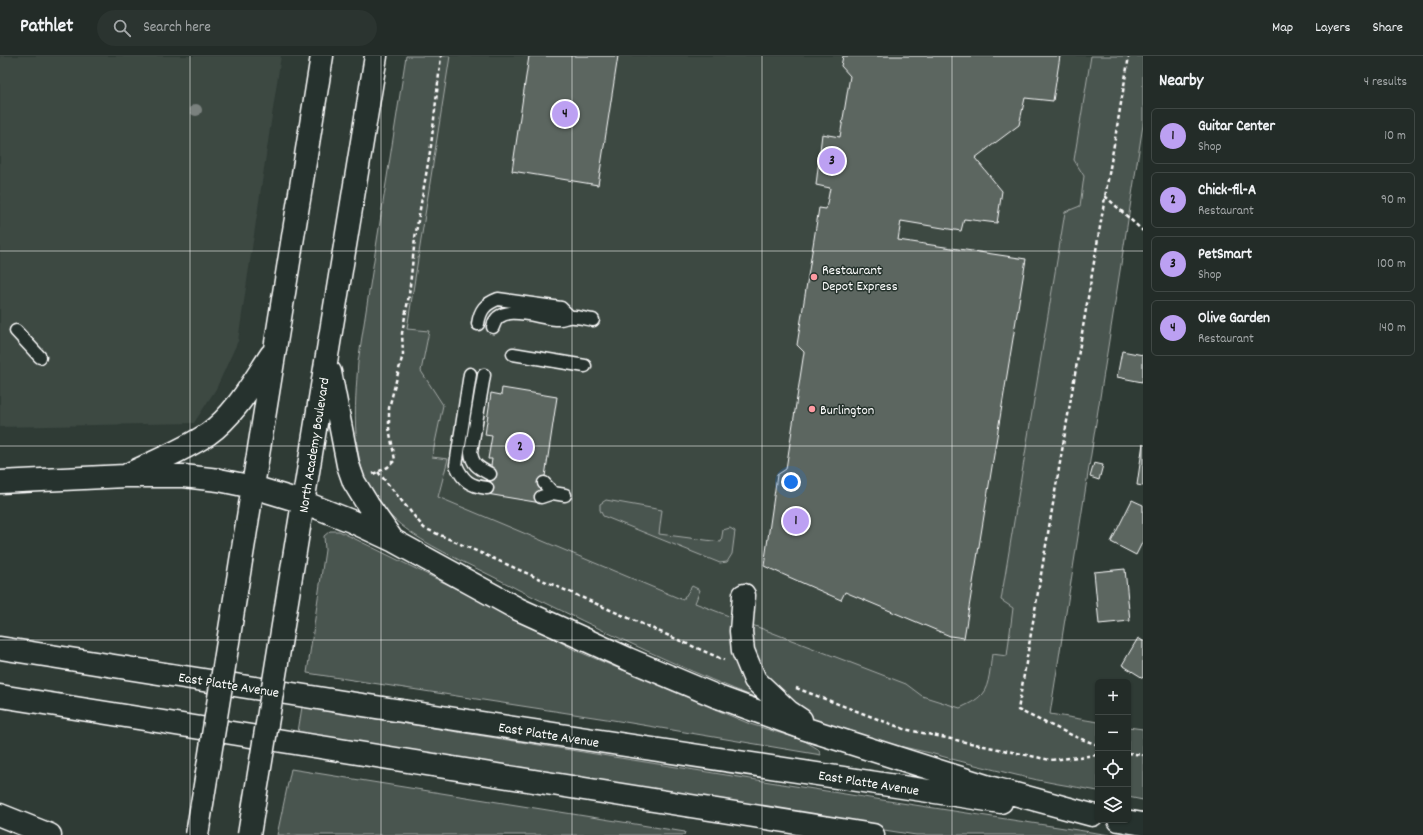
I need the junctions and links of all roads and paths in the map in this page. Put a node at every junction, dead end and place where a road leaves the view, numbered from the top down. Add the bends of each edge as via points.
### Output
1 (322, 56) edge
2 (376, 56) edge
3 (441, 56) edge
4 (1129, 56) edge
5 (1105, 195) junction
6 (1143, 231) edge
7 (569, 316) junction
8 (593, 320) dead end
9 (478, 324) dead end
10 (493, 327) dead end
11 (16, 331) dead end
12 (275, 348) junction
13 (513, 354) dead end
14 (40, 357) dead end
15 (327, 359) junction
16 (585, 366) dead end
17 (470, 374) dead end
18 (484, 375) dead end
19 (378, 472) junction
20 (490, 474) dead end
21 (125, 476) junction
22 (368, 476) dead end
23 (0, 482) edge
24 (544, 483) dead end
25 (253, 487) junction
26 (487, 488) dead end
27 (553, 495) dead end
28 (303, 502) junction
29 (394, 541) junction
30 (744, 595) dead end
31 (0, 648) edge
32 (750, 671) junction
33 (794, 687) dead end
34 (0, 696) edge
35 (828, 736) junction
36 (1095, 744) edge
37 (1131, 753) edge
38 (1095, 755) edge
39 (1143, 755) edge
40 (0, 815) edge
41 (1095, 816) edge
42 (1131, 822) edge
43 (1143, 824) edge
44 (50, 835) edge
45 (197, 835) edge
46 (249, 835) edge
47 (872, 835) edge

1 - 12 highway
2 - 15 highway, North Academy Boulevard
3 - 19 path via 432,146 415,238 402,334 403,354 389,408 389,428 395,460 388,468
4 - 5 path
5 - 6 path
5 - 36 path via 1018,710
7 - 8 lane
7 - 9 lane via 561,308 498,300 483,308
7 - 10 lane via 560,319 504,314 499,316
11 - 14 lane
12 - 21 highway via 240,401 209,433
12 - 25 highway
13 - 16 lane
15 - 28 highway, North Academy Boulevard
15 - 29 highway via 348,465 354,482
17 - 26 lane via 456,465 460,475 468,482
18 - 20 lane via 471,452 475,465
19 - 22 path
19 - 32 path via 424,528
21 - 23 highway
21 - 25 highway via 183,476
24 - 27 lane
25 - 28 highway
25 - 45 highway, bridge
28 - 29 highway
28 - 46 highway, North Academy Boulevard, bridge
29 - 35 highway via 518,609 628,659 718,697
30 - 32 highway via 740,631
31 - 41 highway, East Platte Avenue via 351,704
32 - 35 highway via 754,680 789,712
33 - 38 path via 912,731 1050,760
34 - 47 highway
35 - 41 highway via 988,787
37 - 39 path
40 - 44 highway
42 - 43 highway

